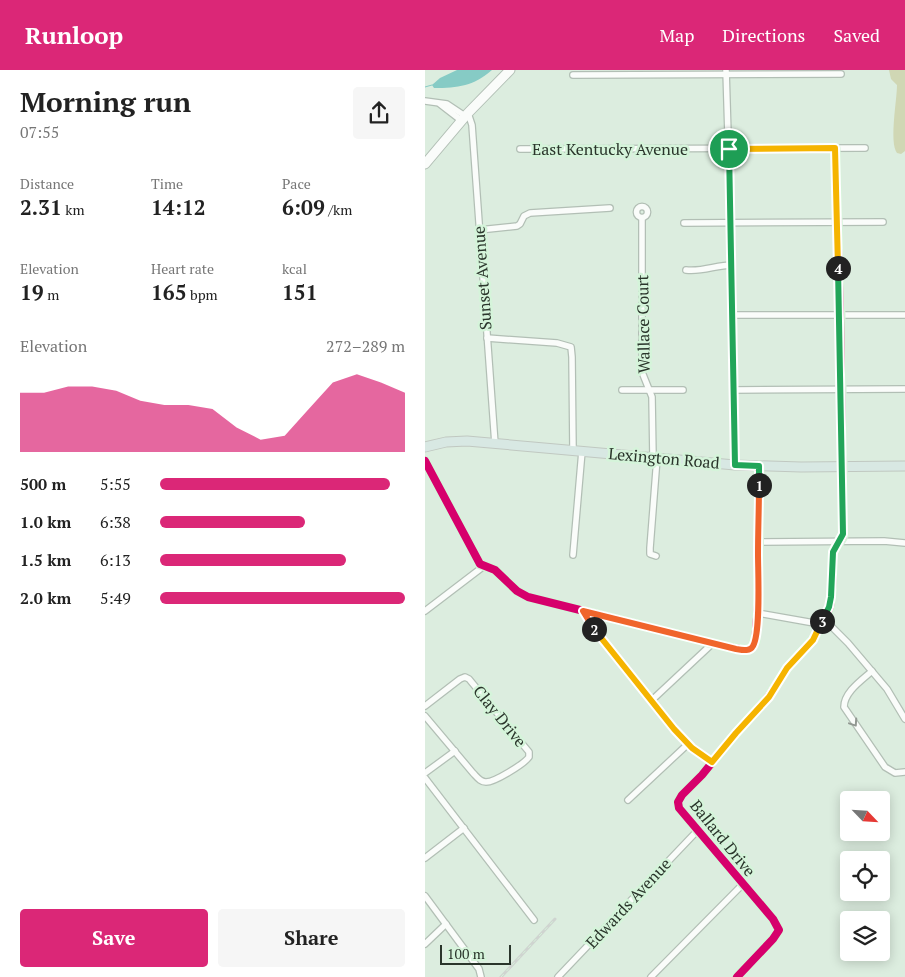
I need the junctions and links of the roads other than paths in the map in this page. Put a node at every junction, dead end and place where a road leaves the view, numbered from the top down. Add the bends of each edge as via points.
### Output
1 (510, 70) edge
2 (726, 72) edge
3 (841, 74) dead end
4 (573, 75) dead end
5 (425, 101) edge
6 (465, 117) junction
7 (835, 148) junction
8 (865, 148) dead end
9 (521, 149) dead end
10 (729, 149) junction
11 (425, 164) edge
12 (610, 208) dead end
13 (642, 218) dead end
14 (837, 222) junction
15 (883, 222) dead end
16 (684, 223) dead end
17 (731, 223) junction
18 (479, 230) junction
19 (732, 265) junction
20 (686, 270) dead end
21 (733, 315) junction
22 (840, 315) junction
23 (905, 315) edge
24 (487, 338) junction
25 (905, 389) edge
26 (622, 390) dead end
27 (683, 390) dead end
28 (733, 390) junction
29 (840, 390) junction
30 (650, 391) junction
31 (495, 444) junction
32 (425, 447) edge
33 (578, 451) junction
34 (655, 458) junction
35 (425, 461) edge
36 (735, 465) junction
37 (759, 466) junction
38 (905, 466) edge
39 (843, 467) junction
40 (839, 541) junction
41 (758, 542) junction
42 (905, 542) edge
43 (573, 555) dead end
44 (656, 556) dead end
45 (484, 566) junction
46 (425, 611) edge
47 (583, 611) junction
48 (758, 613) junction
49 (821, 623) junction
50 (713, 643) junction
51 (872, 671) junction
52 (651, 701) junction
53 (425, 706) edge
54 (425, 716) edge
55 (905, 719) edge
56 (688, 744) junction
57 (455, 751) junction
58 (712, 762) junction
59 (905, 772) edge
60 (425, 773) edge
61 (425, 778) edge
62 (629, 800) dead end
63 (464, 828) junction
64 (698, 830) junction
65 (425, 858) edge
66 (743, 884) junction
67 (425, 896) edge
68 (534, 920) dead end
69 (446, 924) junction
70 (425, 944) edge
71 (481, 976) edge
72 (558, 977) edge
73 (651, 977) edge
74 (737, 977) edge

1 - 6 main road
2 - 3 street
2 - 4 street
2 - 10 street
5 - 6 street via 451,106
6 - 11 main road
6 - 18 street, Sunset Avenue via 472,125
7 - 8 street, East Kentucky Avenue
7 - 10 street, East Kentucky Avenue
7 - 14 street, Ballard Drive
9 - 10 street, East Kentucky Avenue
10 - 17 street
12 - 18 street via 530,213 517,226
13 - 30 street, Wallace Court via 642,372
14 - 15 street
14 - 17 street
14 - 22 street, Ballard Drive
16 - 17 street
17 - 19 street
18 - 24 street, Sunset Avenue
19 - 20 street via 701,271
19 - 21 street
21 - 22 street
21 - 28 street
22 - 23 street
22 - 29 street, Ballard Drive
24 - 31 street, Sunset Avenue
24 - 33 street via 571,347
25 - 29 street
26 - 30 street
27 - 30 street
28 - 29 street
28 - 36 street
29 - 39 street, Ballard Drive
30 - 34 street, Wallace Court
31 - 32 main road, Lexington Road via 455,441
31 - 33 main road, Lexington Road
33 - 34 main road, Lexington Road
33 - 43 street
34 - 36 main road, Lexington Road
34 - 44 street, Wallace Court via 650,548 651,554
35 - 45 street via 480,564
36 - 37 main road, Lexington Road
37 - 39 main road, Lexington Road
37 - 41 street
38 - 39 main road, Lexington Road
39 - 40 street, Ballard Drive via 843,534
40 - 41 street
40 - 42 street
40 - 49 street, Ballard Drive via 833,552 831,602
41 - 48 street
45 - 46 street
45 - 47 street via 495,570 528,597
47 - 50 street
47 - 52 street via 593,629
48 - 49 street
48 - 50 street via 755,642 751,648 743,650
49 - 51 street via 839,633
49 - 58 street, Ballard Drive via 813,640 787,668 769,697
50 - 52 street
51 - 55 street
51 -> 59 street via 849,693 844,707 885,767 892,772
52 - 56 street
53 - 57 street, Clay Drive via 460,680 469,679 529,755 523,764 486,782 479,779
54 - 57 street, Clay Drive
56 - 58 street
56 - 62 street
57 - 60 street
58 - 64 street, Ballard Drive via 678,802 679,808
61 - 63 street
63 - 65 street
63 - 68 street
64 - 66 street, Ballard Drive
64 - 72 street, Edwards Avenue
66 - 73 street
66 - 74 street, Ballard Drive via 779,930
67 - 69 street
69 - 70 street
69 - 71 street

